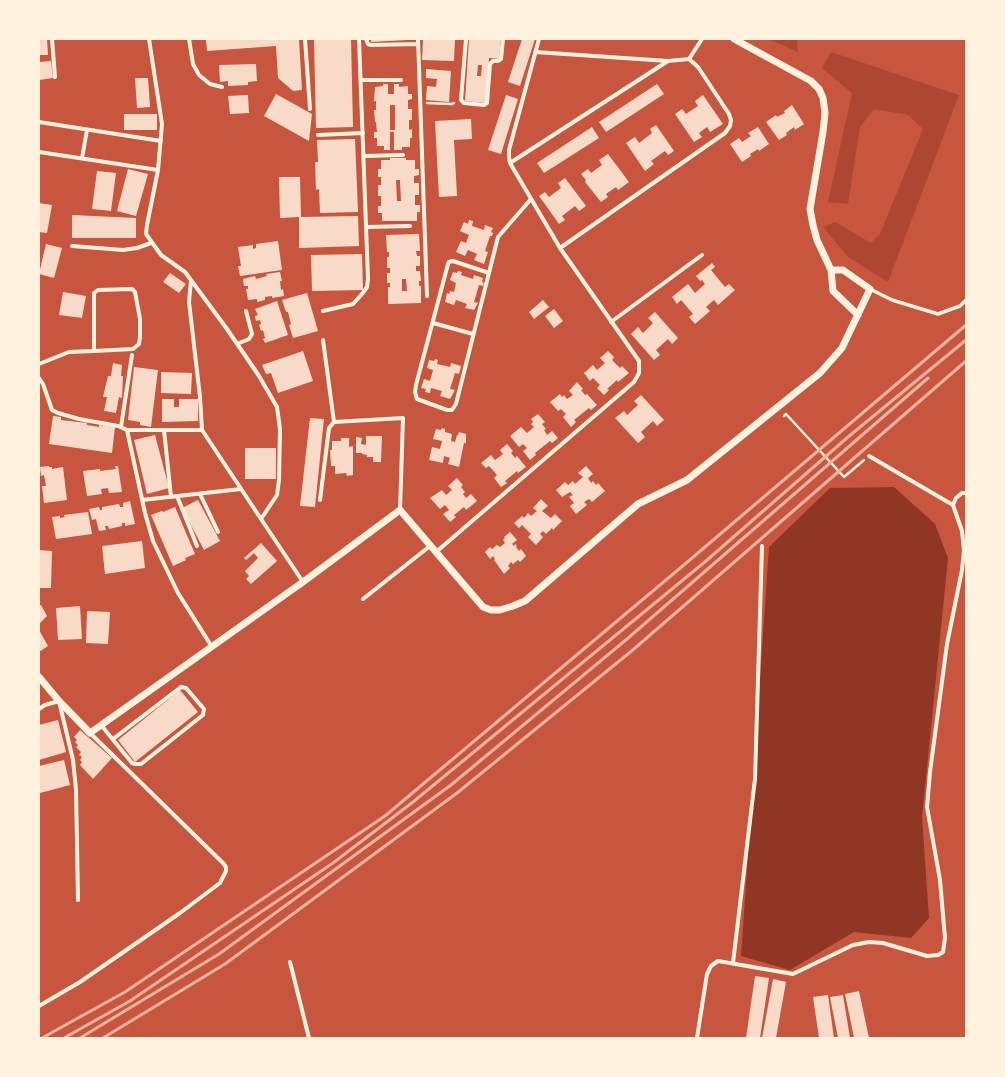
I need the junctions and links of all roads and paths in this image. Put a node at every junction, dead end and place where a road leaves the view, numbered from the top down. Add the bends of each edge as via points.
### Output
1 (52, 39) edge
2 (149, 39) edge
3 (189, 39) edge
4 (305, 39) edge
5 (359, 39) edge
6 (366, 39) edge
7 (418, 39) edge
8 (466, 39) edge
9 (503, 39) edge
10 (539, 39) edge
11 (702, 39) edge
12 (734, 39) edge
13 (418, 44) junction
14 (535, 52) junction
15 (689, 59) junction
16 (668, 61) junction
17 (54, 77) dead end
18 (361, 80) junction
19 (401, 80) dead end
20 (222, 87) dead end
21 (456, 102) dead end
22 (421, 103) junction
23 (310, 109) dead end
24 (39, 122) edge
25 (87, 130) junction
26 (363, 133) junction
27 (318, 135) dead end
28 (161, 141) junction
29 (39, 152) edge
30 (403, 155) dead end
31 (364, 156) junction
32 (82, 158) junction
33 (510, 163) junction
34 (158, 170) junction
35 (531, 199) junction
36 (410, 226) dead end
37 (366, 227) junction
38 (152, 243) junction
39 (72, 246) dead end
40 (560, 248) junction
41 (702, 255) dead end
42 (831, 270) junction
43 (489, 273) junction
44 (191, 280) junction
45 (870, 289) junction
46 (427, 296) dead end
47 (966, 300) edge
48 (246, 311) dead end
49 (324, 311) dead end
50 (858, 315) junction
51 (611, 322) junction
52 (433, 323) junction
53 (474, 334) junction
54 (323, 340) dead end
55 (237, 344) junction
56 (94, 351) junction
57 (132, 355) dead end
58 (39, 364) edge
59 (39, 378) edge
60 (786, 414) dead end
61 (334, 422) junction
62 (121, 427) junction
63 (127, 430) junction
64 (164, 430) junction
65 (202, 430) junction
66 (869, 456) joint
67 (241, 489) junction
68 (966, 493) edge
69 (200, 494) junction
70 (177, 496) junction
71 (171, 497) junction
72 (142, 500) junction
73 (320, 500) dead end
74 (953, 505) junction
75 (400, 510) junction
76 (261, 519) junction
77 (218, 532) dead end
78 (197, 546) dead end
79 (430, 546) junction
80 (762, 546) dead end
81 (436, 552) junction
82 (303, 582) junction
83 (363, 599) dead end
84 (212, 646) junction
85 (39, 677) edge
86 (59, 701) junction
87 (39, 709) edge
88 (101, 725) junction
89 (90, 733) junction
90 (113, 739) junction
91 (78, 900) dead end
92 (290, 962) dead end
93 (733, 963) junction
94 (39, 1006) edge
95 (309, 1038) edge
96 (697, 1038) edge

1 - 17 street
2 - 28 street via 162,124
3 - 20 street via 193,64 199,75 210,84
4 - 23 street
5 - 18 street
6 - 13 street via 371,45
7 - 13 street
8 - 9 street via 461,100 464,104 484,105 487,104 490,64 493,61 500,61
10 - 14 street
11 - 15 street
12 - 42 street via 811,81 823,98 823,132 810,209 817,240
13 - 22 street
14 - 16 street
14 - 33 street via 509,150
15 - 16 street
15 - 40 street via 698,67 729,114 730,126 725,133
16 - 33 street
18 - 19 street
18 - 26 street
21 - 22 path
22 - 46 street
24 - 25 street
25 - 28 street
25 - 32 street
26 - 27 street
26 - 31 street
28 - 34 street
29 - 32 street
30 - 31 street
31 - 37 street
32 - 34 street
33 - 35 street
34 - 38 street via 146,234
35 - 40 street
35 - 43 street via 498,237
36 - 37 street
37 - 49 street via 367,287 353,304
38 - 39 street via 123,250
38 - 44 street via 160,255 185,272
40 - 51 street
41 - 51 street
42 - 45 street via 843,270
42 - 50 street via 834,291
43 - 52 street via 449,262
43 - 53 street
44 - 55 street
44 - 65 street via 189,302
45 - 47 street via 892,300 938,314 960,306
45 - 50 street
48 - 55 street via 252,334 249,339
50 - 81 street via 842,348 820,372 686,480 638,504 525,601 500,610 483,607
51 - 81 street via 639,362 640,372 634,382
52 - 53 street
52 - 53 street via 415,392 417,399 447,410 452,410 456,404
54 - 61 street
55 - 76 street via 277,407 280,429 277,495
56 - 56 street via 133,348 139,344 140,319 136,292 98,290 94,293
56 - 58 street via 69,352
57 - 62 street
59 - 62 street via 52,410 79,419
60 - 66 path via 844,476
61 - 73 street via 329,428
61 - 75 street via 403,418
62 - 63 street
63 - 64 street
63 - 72 street
64 - 65 street
64 - 71 street
65 - 67 street
66 - 74 street
67 - 69 street
67 - 76 street
68 - 74 street via 956,498
69 - 70 street
69 - 77 street
70 - 71 street
70 - 78 street
71 - 72 street
72 - 84 street via 160,558 178,593
74 - 93 street via 962,531 964,550 948,644 927,807 940,880 945,938 943,952 926,956 883,943 869,942 853,945 793,974
75 - 79 street
75 - 82 street
76 - 82 street
79 - 81 street
79 - 83 street
80 - 93 street via 755,779
82 - 84 street
84 - 88 street
85 - 86 street
86 - 87 street
86 - 89 street
86 - 91 street via 73,760 76,789
88 - 89 street
88 - 90 street
89 - 94 street via 223,863 226,871 220,883 180,913 80,982
90 - 90 street via 132,763 141,764 203,715 204,709 186,688 181,687
92 - 95 street
93 - 96 street via 718,961 709,969

